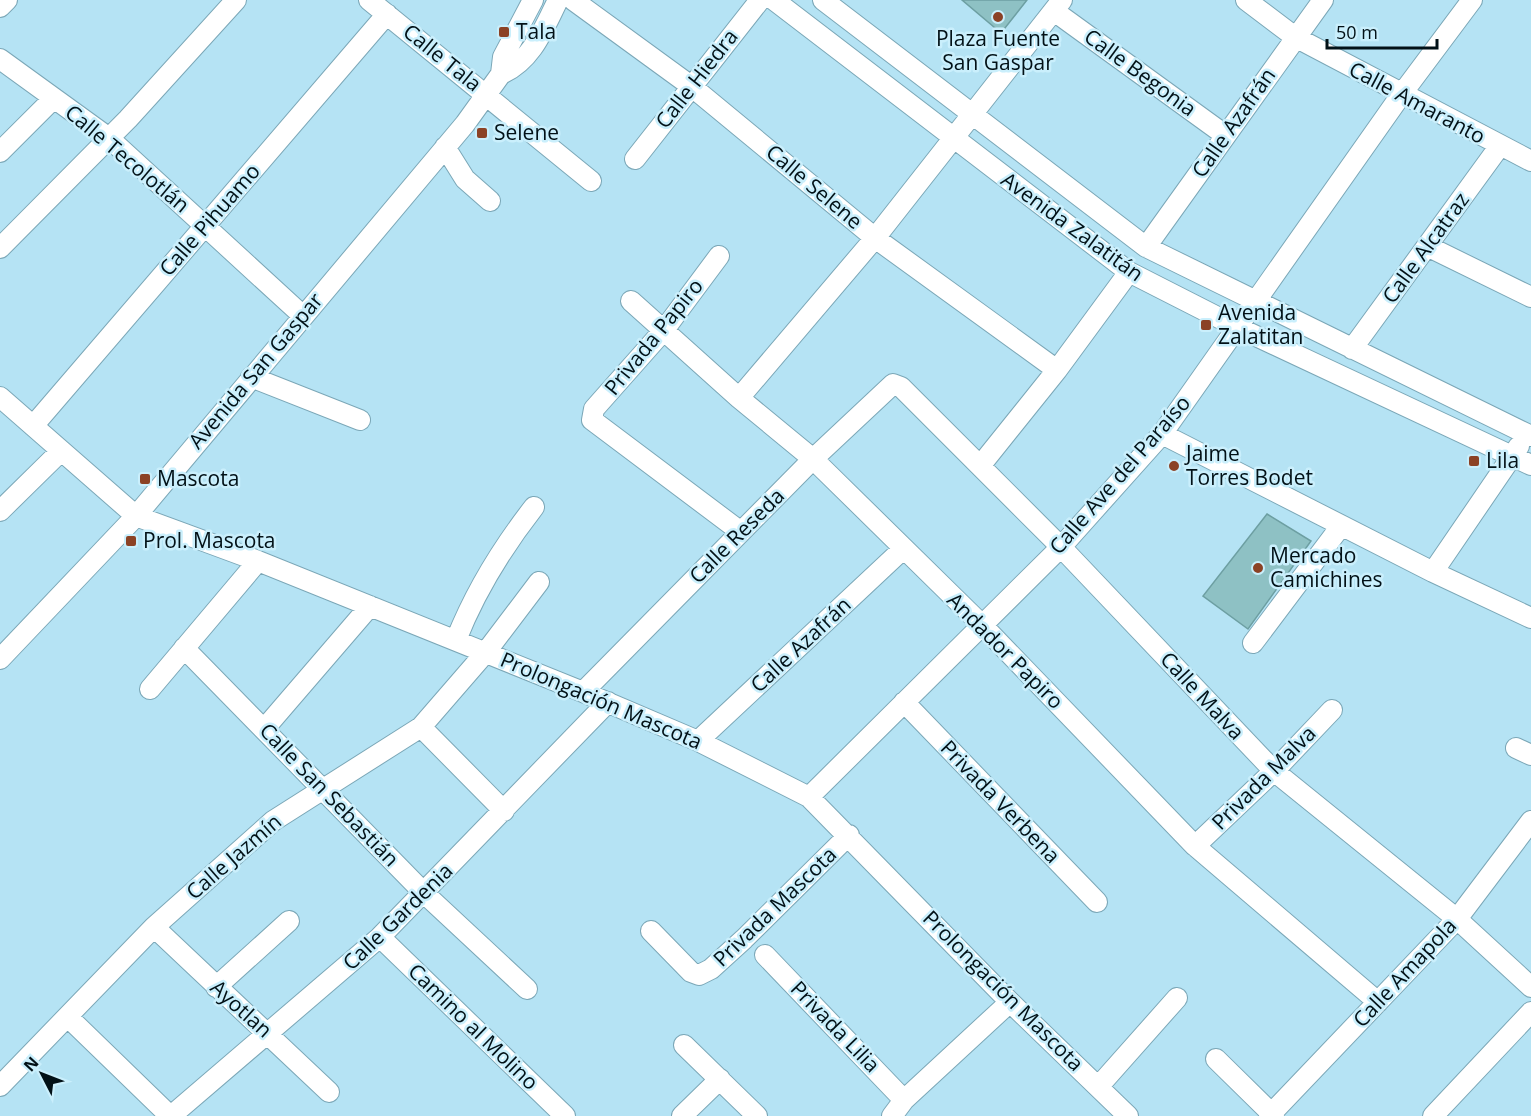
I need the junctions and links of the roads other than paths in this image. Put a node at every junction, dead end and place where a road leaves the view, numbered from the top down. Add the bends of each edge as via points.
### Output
1 (7, 0) edge
2 (237, 0) edge
3 (369, 0) edge
4 (533, 0) edge
5 (558, 0) edge
6 (573, 0) edge
7 (760, 0) edge
8 (774, 0) edge
9 (823, 0) edge
10 (1246, 0) edge
11 (1323, 0) edge
12 (1472, 0) edge
13 (1058, 6) edge
14 (0, 7) edge
15 (387, 14) junction
16 (1295, 37) junction
17 (0, 58) edge
18 (501, 74) junction
19 (691, 86) junction
20 (486, 94) junction
21 (1401, 95) junction
22 (54, 98) junction
23 (973, 116) junction
24 (1226, 135) junction
25 (109, 138) junction
26 (954, 140) junction
27 (445, 147) junction
28 (1499, 147) junction
29 (0, 152) edge
30 (635, 159) dead end
31 (1531, 161) edge
32 (591, 181) dead end
33 (490, 201) dead end
34 (206, 226) junction
35 (875, 238) junction
36 (1427, 246) junction
37 (1146, 247) junction
38 (0, 248) edge
39 (719, 256) dead end
40 (1129, 272) junction
41 (1531, 297) edge
42 (631, 301) dead end
43 (1256, 301) junction
44 (302, 315) junction
45 (1239, 328) junction
46 (664, 330) junction
47 (1352, 349) junction
48 (1057, 370) junction
49 (251, 377) junction
50 (893, 384) joint
51 (0, 397) edge
52 (739, 398) junction
53 (360, 420) dead end
54 (33, 426) junction
55 (1530, 433) edge
56 (1162, 434) junction
57 (61, 451) junction
58 (1512, 456) junction
59 (813, 459) junction
60 (1531, 465) edge
61 (980, 466) junction
62 (534, 507) dead end
63 (0, 511) edge
64 (136, 516) junction
65 (1341, 526) junction
66 (741, 532) junction
67 (1061, 547) junction
68 (903, 549) junction
69 (258, 561) junction
70 (1433, 572) junction
71 (539, 582) dead end
72 (370, 606) junction
73 (1531, 618) edge
74 (982, 625) junction
75 (456, 640) junction
76 (1253, 643) dead end
77 (184, 648) junction
78 (486, 652) junction
79 (0, 658) edge
80 (150, 688) dead end
81 (583, 692) junction
82 (608, 702) junction
83 (904, 702) junction
84 (1332, 710) dead end
85 (421, 727) junction
86 (265, 728) junction
87 (698, 741) junction
88 (1274, 771) junction
89 (324, 788) junction
90 (809, 797) junction
91 (504, 811) junction
92 (1531, 821) edge
93 (849, 836) junction
94 (1195, 846) junction
95 (425, 894) junction
96 (1097, 902) dead end
97 (1456, 919) junction
98 (289, 921) dead end
99 (154, 927) junction
100 (651, 931) dead end
101 (380, 938) junction
102 (765, 955) dead end
103 (216, 987) junction
104 (1531, 987) edge
105 (527, 989) dead end
106 (1177, 998) dead end
107 (1010, 1002) junction
108 (1378, 1002) junction
109 (1531, 1012) edge
110 (68, 1017) junction
111 (270, 1035) junction
112 (684, 1045) dead end
113 (1216, 1059) dead end
114 (720, 1079) junction
115 (0, 1086) edge
116 (1098, 1087) junction
117 (328, 1092) dead end
118 (904, 1100) junction
119 (1272, 1115) edge
120 (171, 1116) edge
121 (565, 1116) edge
122 (682, 1116) edge
123 (757, 1116) edge
124 (892, 1116) edge
125 (1128, 1116) edge
126 (1433, 1116) edge

1 - 14 street
2 - 25 street
3 - 15 street, Calle Tala
4 - 18 street, Avenida San Gaspar via 503,57
5 - 18 street, Avenida San Gaspar via 531,50 515,68
6 - 19 street, Calle Selene
7 - 19 street, Calle Hiedra
8 - 26 street, Avenida Zalatitán
9 - 23 street, Avenida Zalatitán
10 - 16 street, Calle Amaranto
11 - 16 street, Calle Azafrán
12 - 21 street, Calle Ave del Paraíso
13 - 23 street
13 - 24 street, Calle Begonia
15 - 20 street, Calle Tala
15 - 34 street, Calle Pihuamo
16 - 21 street, Calle Amaranto
16 - 24 street, Calle Azafrán
17 - 22 street, Calle Tecolotlán
18 - 20 street, Avenida San Gaspar
19 - 30 street, Calle Hiedra
19 - 35 street, Calle Selene
20 - 27 street, Avenida San Gaspar
20 - 32 street, Calle Tala
21 - 28 street, Calle Amaranto
21 - 43 street, Calle Ave del Paraíso
22 - 25 street, Calle Tecolotlán
22 - 29 street
23 - 26 street
23 - 37 street, Avenida Zalatitán
24 - 37 street, Calle Azafrán
25 - 34 street, Calle Tecolotlán
25 - 38 street
26 - 35 street
26 - 40 street, Avenida Zalatitán
27 - 33 street via 465,179
27 - 44 street, Avenida San Gaspar
28 - 31 street, Calle Amaranto
28 - 36 street, Calle Alcatraz
34 - 44 street, Calle Tecolotlán
34 - 54 street, Calle Pihuamo
35 - 48 street, Calle Selene
35 - 52 street
36 - 41 street
36 - 47 street, Calle Alcatraz
37 - 43 street, Avenida Zalatitán
39 - 46 street, Privada Papiro
40 - 45 street, Avenida Zalatitán
40 - 48 street
42 - 46 street, Andador Papiro
43 - 45 street, Calle Ave del Paraíso
43 - 47 street, Avenida Zalatitán
44 - 49 street, Avenida San Gaspar
45 - 56 street, Calle Ave del Paraíso
45 - 58 street, Avenida Zalatitán
46 - 52 street, Andador Papiro
46 - 66 street, Privada Papiro via 594,409 592,420
47 - 55 street, Avenida Zalatitán
48 - 61 street
49 - 53 street
49 - 64 street, Avenida San Gaspar
50 - 59 street, Calle Reseda
50 - 61 street, Calle Malva via 901,387
51 - 54 street, Prolongación Mascota
52 - 59 street, Andador Papiro
54 - 57 street, Prolongación Mascota
55 - 58 street
56 - 65 street
56 - 67 street, Calle Ave del Paraíso
57 - 63 street
57 - 64 street, Prolongación Mascota
58 - 60 street, Avenida Zalatitán
58 - 70 street
59 - 66 street, Calle Reseda
59 - 68 street, Andador Papiro
61 - 67 street, Calle Malva
62 - 75 street via 507,542
64 - 69 street, Prolongación Mascota
64 - 79 street, Avenida San Gaspar
65 - 70 street
65 - 76 street
66 - 81 street, Calle Reseda
67 - 74 street, Calle Ave del Paraíso
67 - 88 street, Calle Malva
68 - 74 street, Andador Papiro
68 - 87 street, Calle Azafrán
69 - 72 street, Prolongación Mascota
69 - 77 street
70 - 73 street
71 - 78 street, Calle Jazmín
72 - 75 street, Prolongación Mascota
72 - 86 street
74 - 83 street, Calle Ave del Paraíso
74 - 94 street, Andador Papiro
75 - 78 street, Prolongación Mascota
77 - 80 street
77 - 86 street, Calle San Sebastián
78 - 81 street, Prolongación Mascota
78 - 85 street, Calle Jazmín
81 - 82 street, Prolongación Mascota
82 - 87 street, Prolongación Mascota
82 - 91 street, Calle Gardenia
83 - 90 street, Calle Ave del Paraíso
83 - 96 street, Privada Verbena
84 - 88 street, Privada Malva
85 - 89 street, Calle Jazmín
85 - 91 street
86 - 89 street, Calle San Sebastián
87 - 90 street, Prolongación Mascota
88 - 94 street, Privada Malva
88 - 97 street, Calle Malva
89 - 95 street, Calle San Sebastián
89 - 99 street, Calle Jazmín via 273,821
90 - 93 street, Prolongación Mascota
91 - 95 street, Calle Gardenia
92 - 97 street, Calle Amapola
93 - 100 street, Privada Mascota via 744,939 699,975 691,972
93 - 107 street, Prolongación Mascota
94 - 108 street, Andador Papiro
95 - 101 street, Calle Gardenia
95 - 105 street, Calle San Sebastián
97 - 104 street, Calle Malva
97 - 108 street, Calle Amapola
98 - 103 street
99 - 103 street, Ayotlan
99 - 110 street, Calle Jazmín
101 - 111 street, Calle Gardenia
101 - 121 street, Camino al Molino
102 - 118 street, Privada Lilia
103 - 111 street, Ayotlan
106 - 116 street
107 - 116 street, Prolongación Mascota
107 - 118 street
108 - 119 street, Calle Amapola
109 - 126 street
110 - 115 street, Calle Jazmín
110 - 120 street
111 - 117 street, Ayotlan
111 - 120 street, Calle Gardenia
112 - 114 street
113 - 119 street
114 - 122 street
114 - 123 street
116 - 125 street, Prolongación Mascota
118 - 124 street

